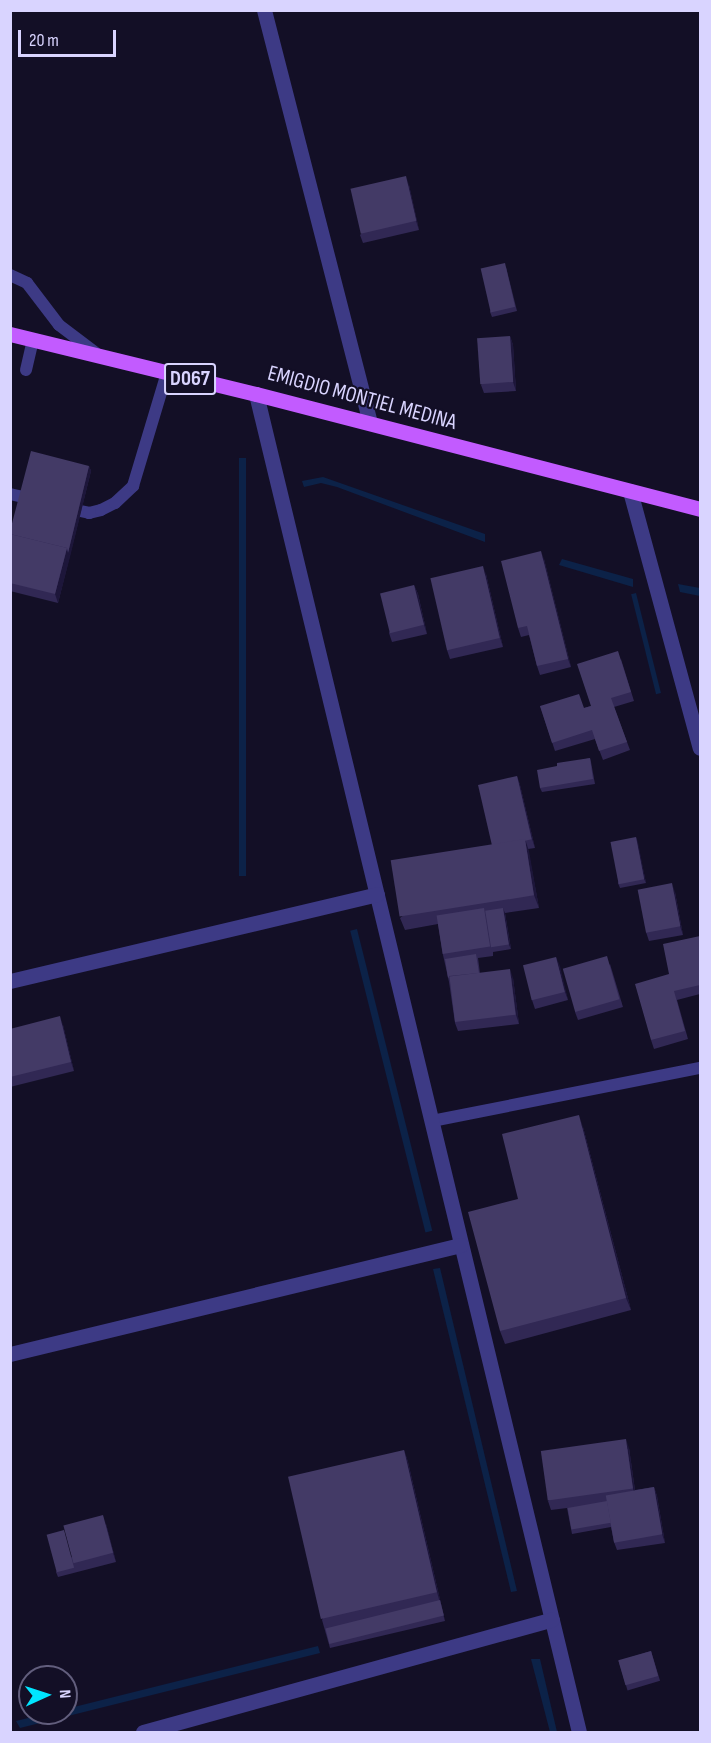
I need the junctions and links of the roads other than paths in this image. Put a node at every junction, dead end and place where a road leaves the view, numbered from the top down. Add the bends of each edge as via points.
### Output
1 (264, 10) edge
2 (10, 275) edge
3 (10, 334) edge
4 (33, 340) junction
5 (105, 359) junction
6 (26, 370) dead end
7 (167, 373) junction
8 (256, 394) junction
9 (370, 423) junction
10 (630, 491) junction
11 (10, 494) edge
12 (700, 509) edge
13 (700, 748) edge
14 (377, 894) junction
15 (10, 981) edge
16 (700, 1068) edge
17 (432, 1121) junction
18 (462, 1245) junction
19 (10, 1354) edge
20 (552, 1619) junction
21 (143, 1732) edge
22 (579, 1732) edge

1 - 9 street
2 - 5 lane via 27,284 59,325
3 - 4 main road, EMIGDIO MONTIEL MEDINA / D067
4 - 5 main road, EMIGDIO MONTIEL MEDINA / D067
4 - 6 lane
5 - 7 main road, EMIGDIO MONTIEL MEDINA / D067
7 - 8 main road, EMIGDIO MONTIEL MEDINA / D067
7 - 11 lane via 133,486 115,503 89,513
8 - 9 main road, EMIGDIO MONTIEL MEDINA / D067
8 - 14 street
9 - 10 main road, EMIGDIO MONTIEL MEDINA / D067
10 - 12 main road, EMIGDIO MONTIEL MEDINA / D067
10 - 13 street
14 - 15 street
14 - 17 street
16 - 17 lane
17 - 18 street
18 - 19 street
18 - 20 street
20 - 21 street
20 - 22 street

